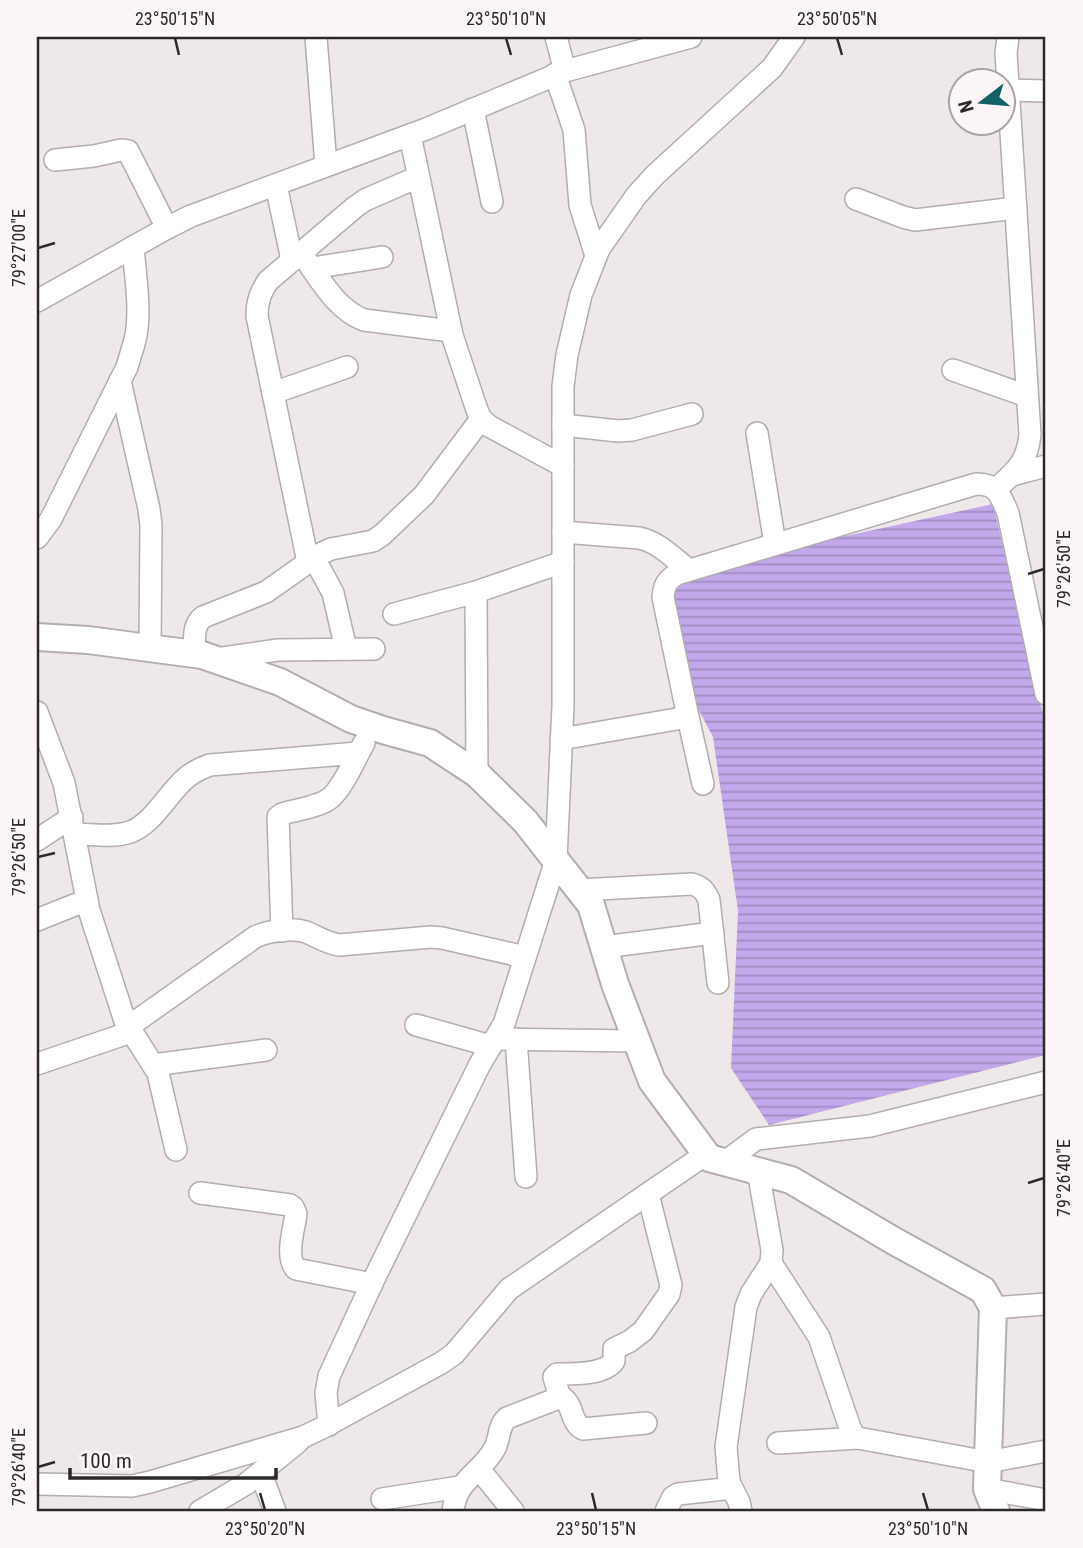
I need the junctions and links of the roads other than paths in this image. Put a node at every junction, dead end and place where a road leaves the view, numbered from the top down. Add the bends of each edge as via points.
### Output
1 (316, 37) edge
2 (556, 37) edge
3 (691, 37) edge
4 (794, 37) edge
5 (1008, 37) edge
6 (1007, 66) edge
7 (560, 73) junction
8 (1016, 90) edge
9 (1046, 91) edge
10 (473, 109) junction
11 (410, 135) junction
12 (1012, 136) edge
13 (55, 159) dead end
14 (326, 166) junction
15 (418, 177) junction
16 (276, 185) junction
17 (856, 199) dead end
18 (492, 202) dead end
19 (1016, 208) junction
20 (167, 228) junction
21 (133, 247) junction
22 (596, 256) junction
23 (382, 257) dead end
24 (302, 260) junction
25 (37, 301) edge
26 (451, 331) junction
27 (347, 367) dead end
28 (953, 370) dead end
29 (120, 381) junction
30 (272, 393) junction
31 (1027, 396) junction
32 (692, 414) dead end
33 (481, 419) junction
34 (563, 425) junction
35 (757, 433) dead end
36 (563, 466) junction
37 (1046, 466) edge
38 (1004, 482) junction
39 (563, 532) junction
40 (37, 538) edge
41 (775, 544) junction
42 (311, 560) junction
43 (563, 562) junction
44 (689, 570) junction
45 (476, 592) junction
46 (394, 614) dead end
47 (37, 637) edge
48 (150, 648) junction
49 (346, 649) junction
50 (374, 649) dead end
51 (204, 657) junction
52 (1046, 694) edge
53 (37, 712) edge
54 (688, 717) junction
55 (373, 727) junction
56 (561, 739) junction
57 (358, 753) junction
58 (477, 774) junction
59 (704, 784) dead end
60 (73, 826) junction
61 (37, 840) edge
62 (556, 860) junction
63 (579, 890) junction
64 (87, 900) junction
65 (37, 920) edge
66 (282, 931) junction
67 (713, 933) junction
68 (604, 947) junction
69 (525, 957) junction
70 (718, 983) dead end
71 (416, 1025) dead end
72 (129, 1029) junction
73 (501, 1041) junction
74 (636, 1041) junction
75 (266, 1050) dead end
76 (37, 1065) edge
77 (153, 1065) junction
78 (1046, 1082) edge
79 (176, 1150) dead end
80 (716, 1158) junction
81 (758, 1171) junction
82 (526, 1177) dead end
83 (200, 1193) dead end
84 (648, 1194) junction
85 (771, 1263) junction
86 (372, 1284) junction
87 (1046, 1304) edge
88 (993, 1308) junction
89 (560, 1398) junction
90 (646, 1423) dead end
91 (329, 1425) junction
92 (303, 1437) junction
93 (858, 1438) junction
94 (778, 1443) dead end
95 (1046, 1451) edge
96 (988, 1462) junction
97 (479, 1469) junction
98 (261, 1474) junction
99 (729, 1482) junction
100 (37, 1484) edge
101 (460, 1487) junction
102 (382, 1499) dead end
103 (1046, 1500) edge
104 (991, 1504) edge
105 (200, 1511) edge
106 (275, 1511) edge
107 (453, 1511) edge
108 (513, 1511) edge
109 (666, 1511) edge
110 (741, 1511) edge

1 - 14 street
2 - 7 street
3 - 7 street
4 - 22 street via 772,68 655,174
5 - 6 street
7 - 10 street
7 - 22 street via 574,130 580,205
8 - 9 street
10 - 11 street
10 - 18 street
11 - 14 street
11 - 15 street
12 - 19 street
13 - 20 street via 128,151
14 - 16 street
15 - 24 street via 355,207
15 - 26 street
16 - 20 street
16 - 24 street
17 - 19 street via 915,220
19 - 31 street
20 - 21 street
21 - 25 street
21 - 29 street via 138,318
22 - 34 street via 567,355
23 - 24 street
24 - 26 street via 352,316
24 - 30 street via 268,281 257,303
26 - 33 street
27 - 30 street
28 - 31 street
29 - 40 street
29 - 48 street via 149,509
30 - 42 street
31 - 38 street via 1028,450
32 - 34 street via 625,430
33 - 36 street
33 - 42 street via 424,495 382,536 331,549
34 - 36 street
35 - 41 street
36 - 39 street
37 - 38 street
38 - 41 street via 976,484
38 - 52 street
39 - 43 street
39 - 44 street via 648,540
41 - 44 street
42 - 49 street via 333,593
42 - 51 street via 267,592 198,621
43 - 45 street
43 - 56 street
44 - 54 street via 669,579 663,597
45 - 46 street
45 - 58 street
47 - 48 main road
48 - 51 main road
49 - 50 street
49 - 51 street
51 - 55 main road via 280,682
53 - 60 street via 60,770
54 - 56 street
54 - 59 street
55 - 57 street
55 - 58 main road via 430,743
56 - 62 street
57 - 60 street via 210,765 185,779 133,831 120,835
57 - 66 street via 331,798 278,817
58 - 62 main road via 525,821
60 - 61 street
60 - 64 street
62 - 63 main road
62 - 69 street
63 - 67 street via 699,886 709,900
63 - 68 main road via 591,905
64 - 65 street
64 - 72 street
66 - 69 street via 302,931 338,945 442,938
66 - 72 street via 255,937
67 - 68 street
67 - 70 street
68 - 74 main road
69 - 73 street
71 - 73 street
72 - 76 street
72 - 77 street
73 - 74 street
73 - 82 street
73 - 86 street via 480,1064
74 - 80 main road via 652,1081
75 - 77 street
77 - 79 street
78 - 80 street via 870,1126 756,1139
80 - 81 main road
80 - 84 street
81 - 85 street
81 - 88 main road via 790,1180 983,1290
83 - 86 street via 290,1205 296,1214 290,1258 296,1269
84 - 89 street via 671,1285 669,1294 638,1335 614,1349 614,1361 608,1368 557,1374
84 - 91 street via 509,1289 441,1363
85 - 93 street via 819,1337 850,1429
85 - 99 street via 746,1307 726,1447
86 - 91 street via 329,1376
87 - 88 street
88 - 96 main road
89 - 90 street via 566,1399 575,1423 583,1429
89 - 97 street via 502,1422 495,1449
91 - 92 street
92 - 98 street
92 - 100 street via 132,1486
93 - 94 street
93 - 96 street
95 - 96 street
96 - 104 main road
97 - 101 street
97 - 108 street
98 - 105 street
98 - 106 street
99 - 109 street via 724,1489 678,1494
99 - 110 street
101 - 102 street
101 - 107 street
103 - 104 street

